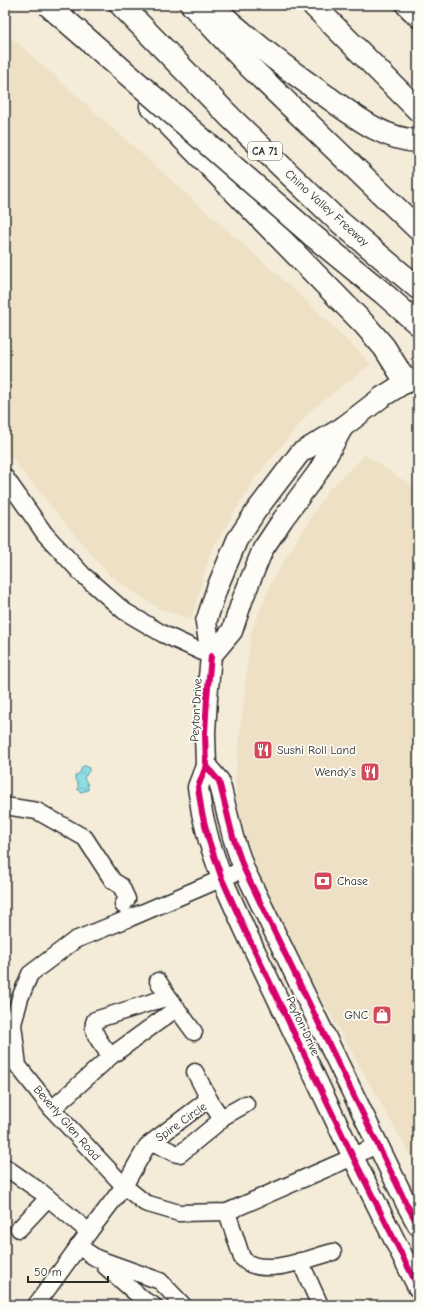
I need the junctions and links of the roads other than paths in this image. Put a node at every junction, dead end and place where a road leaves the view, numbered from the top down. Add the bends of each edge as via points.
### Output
1 (48, 5) edge
2 (56, 5) edge
3 (121, 5) edge
4 (192, 5) edge
5 (211, 5) edge
6 (313, 5) edge
7 (406, 5) edge
8 (418, 17) edge
9 (414, 106) edge
10 (418, 141) edge
11 (418, 230) edge
12 (418, 288) edge
13 (418, 324) edge
14 (412, 380) edge
15 (343, 427) junction
16 (5, 477) edge
17 (212, 656) junction
18 (206, 766) junction
19 (5, 806) edge
20 (244, 869) junction
21 (222, 879) junction
22 (127, 912) junction
23 (158, 982) dead end
24 (173, 1002) junction
25 (194, 1032) dead end
26 (111, 1056) junction
27 (195, 1072) dead end
28 (210, 1101) junction
29 (246, 1104) dead end
30 (52, 1110) junction
31 (221, 1118) junction
32 (152, 1142) junction
33 (378, 1144) junction
34 (352, 1157) junction
35 (5, 1167) edge
36 (124, 1186) junction
37 (48, 1198) junction
38 (227, 1212) junction
39 (418, 1225) edge
40 (19, 1229) dead end
41 (88, 1232) junction
42 (78, 1246) junction
43 (333, 1252) dead end
44 (96, 1258) junction
45 (300, 1261) junction
46 (418, 1287) edge
47 (36, 1305) edge
48 (153, 1305) edge
49 (183, 1305) edge
50 (320, 1305) edge

1 - 13 highway, bridge
2 - 14 highway via 365,325
3 - 12 highway, Chino Valley Freeway / CA 71 via 231,118 335,218
4 - 11 highway via 250,67
5 - 10 highway via 270,56 363,122 387,135
6 - 9 highway
7 - 8 main road
14 - 15 main road, Peyton Drive via 382,397
15 - 17 main road, Peyton Drive via 318,472 263,549 232,631
15 - 17 main road, Peyton Drive via 300,453 237,540 206,622
16 - 17 street via 45,534 83,575 118,606 163,634
17 - 18 main road, Peyton Drive via 205,733
18 - 20 main road, Peyton Drive via 219,781
18 - 21 main road, Peyton Drive via 198,787 208,841
19 - 22 street via 37,811 85,838 113,881 121,886 127,899
20 - 21 street, Beverly Glen Road
20 - 33 main road, Peyton Drive
21 - 22 street, Beverly Glen Road
21 - 34 main road, Peyton Drive
22 - 30 street, Beverly Glen Road via 76,940 30,974 20,998 13,1024 18,1066
23 - 24 street
24 - 25 street
24 - 26 street via 173,1011
24 - 26 street via 165,998 95,1020 94,1032
26 - 30 street
27 - 28 street, Spire Circle
28 - 31 street, Spire Circle
28 - 32 street, Spire Circle via 206,1101
29 - 31 street, Spire Circle
30 - 36 street, Beverly Glen Road
31 - 32 street, Spire Circle via 180,1154
32 - 36 street, Spire Circle via 147,1146
33 - 34 street, Beverly Glen Road
33 - 39 main road, Peyton Drive
34 - 38 street, Beverly Glen Road
34 - 46 main road, Peyton Drive
35 - 37 street
36 - 38 street, Beverly Glen Road via 145,1203 179,1213
36 - 41 street, Spire Circle
37 - 40 street
37 - 41 street
38 - 45 street via 242,1258 246,1263 266,1268
41 - 42 street, Spire Circle
42 - 44 street
42 - 47 street, Spire Circle
43 - 45 street
44 - 48 street via 145,1301
44 - 49 street via 160,1281
45 - 50 street

